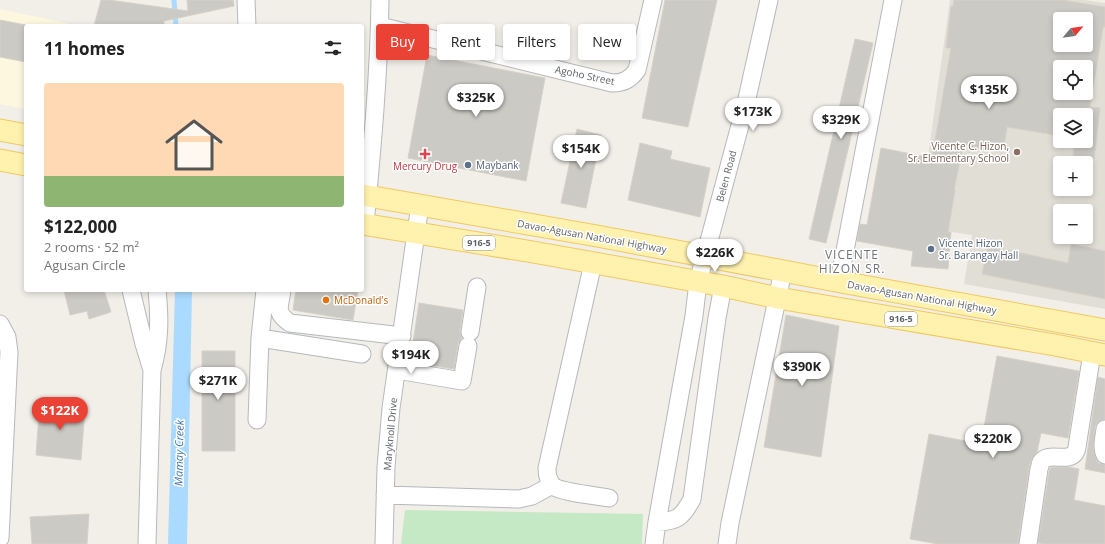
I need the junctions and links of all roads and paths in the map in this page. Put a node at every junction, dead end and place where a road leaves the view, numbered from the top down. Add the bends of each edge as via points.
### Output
1 (246, 0) edge
2 (380, 0) edge
3 (653, 0) edge
4 (769, 0) edge
5 (893, 0) edge
6 (247, 24) edge
7 (380, 24) edge
8 (429, 38) edge
9 (378, 60) edge
10 (0, 130) edge
11 (24, 135) edge
12 (0, 160) edge
13 (24, 165) edge
14 (365, 196) edge
15 (420, 205) junction
16 (364, 210) edge
17 (364, 224) edge
18 (538, 226) junction
19 (416, 234) junction
20 (533, 252) junction
21 (704, 257) junction
22 (592, 263) junction
23 (784, 272) junction
24 (698, 282) junction
25 (839, 282) junction
26 (723, 286) junction
27 (477, 287) dead end
28 (131, 292) edge
29 (157, 292) edge
30 (266, 292) edge
31 (282, 292) edge
32 (778, 298) junction
33 (0, 324) edge
34 (1105, 330) edge
35 (402, 336) junction
36 (260, 338) junction
37 (362, 354) dead end
38 (1099, 354) edge
39 (152, 370) junction
40 (397, 370) junction
41 (257, 420) dead end
42 (1105, 429) edge
43 (1105, 455) edge
44 (552, 485) junction
45 (385, 495) junction
46 (609, 498) dead end
47 (656, 522) junction
48 (0, 538) edge
49 (147, 544) edge
50 (384, 544) edge
51 (654, 544) edge
52 (727, 544) edge
53 (1028, 544) edge

1 - 6 street
2 - 7 street
3 - 8 street, Agoho Street via 636,70 627,81 620,83
4 - 21 street, Belen Road via 746,103
5 - 25 street
9 - 14 street via 376,112
10 - 11 main road
12 - 13 main road
14 - 15 main road, Davao-Agusan National Highway
14 - 16 street
15 - 18 main road, Davao-Agusan National Highway
15 - 19 street, Maryknoll Drive
17 - 19 main road, 916-5
18 - 20 main road
18 - 21 main road, Davao-Agusan National Highway
19 - 20 main road, 916-5
19 - 35 street, Maryknoll Drive
20 - 22 main road, 916-5
21 - 23 main road, Davao-Agusan National Highway
21 - 24 street, Belen Road
22 - 24 main road, 916-5
22 - 44 street via 548,468 547,476
23 - 25 main road, Davao-Agusan National Highway
23 - 32 street
24 - 26 main road, 916-5
24 - 47 street, Belen Road
25 - 34 main road, Davao-Agusan National Highway
26 - 32 main road, 916-5
26 - 47 street via 692,499 686,510 678,517 670,521
27 - 40 street via 462,381
28 - 39 street
29 - 39 street via 159,340
30 - 36 street
31 - 35 street via 279,310 282,318 290,323
32 - 38 main road, 916-5
32 - 52 street
33 - 48 street via 7,337 9,352
35 - 40 street, Maryknoll Drive
36 - 37 street
36 - 41 street
38 - 53 street via 1075,453 1070,456 1051,457 1041,462
39 - 49 street
40 - 45 street, Maryknoll Drive via 391,408
42 - 43 street
44 - 45 street via 532,496 519,499
44 - 46 street via 559,489
45 - 50 street, Maryknoll Drive
47 - 51 street, Belen Road

